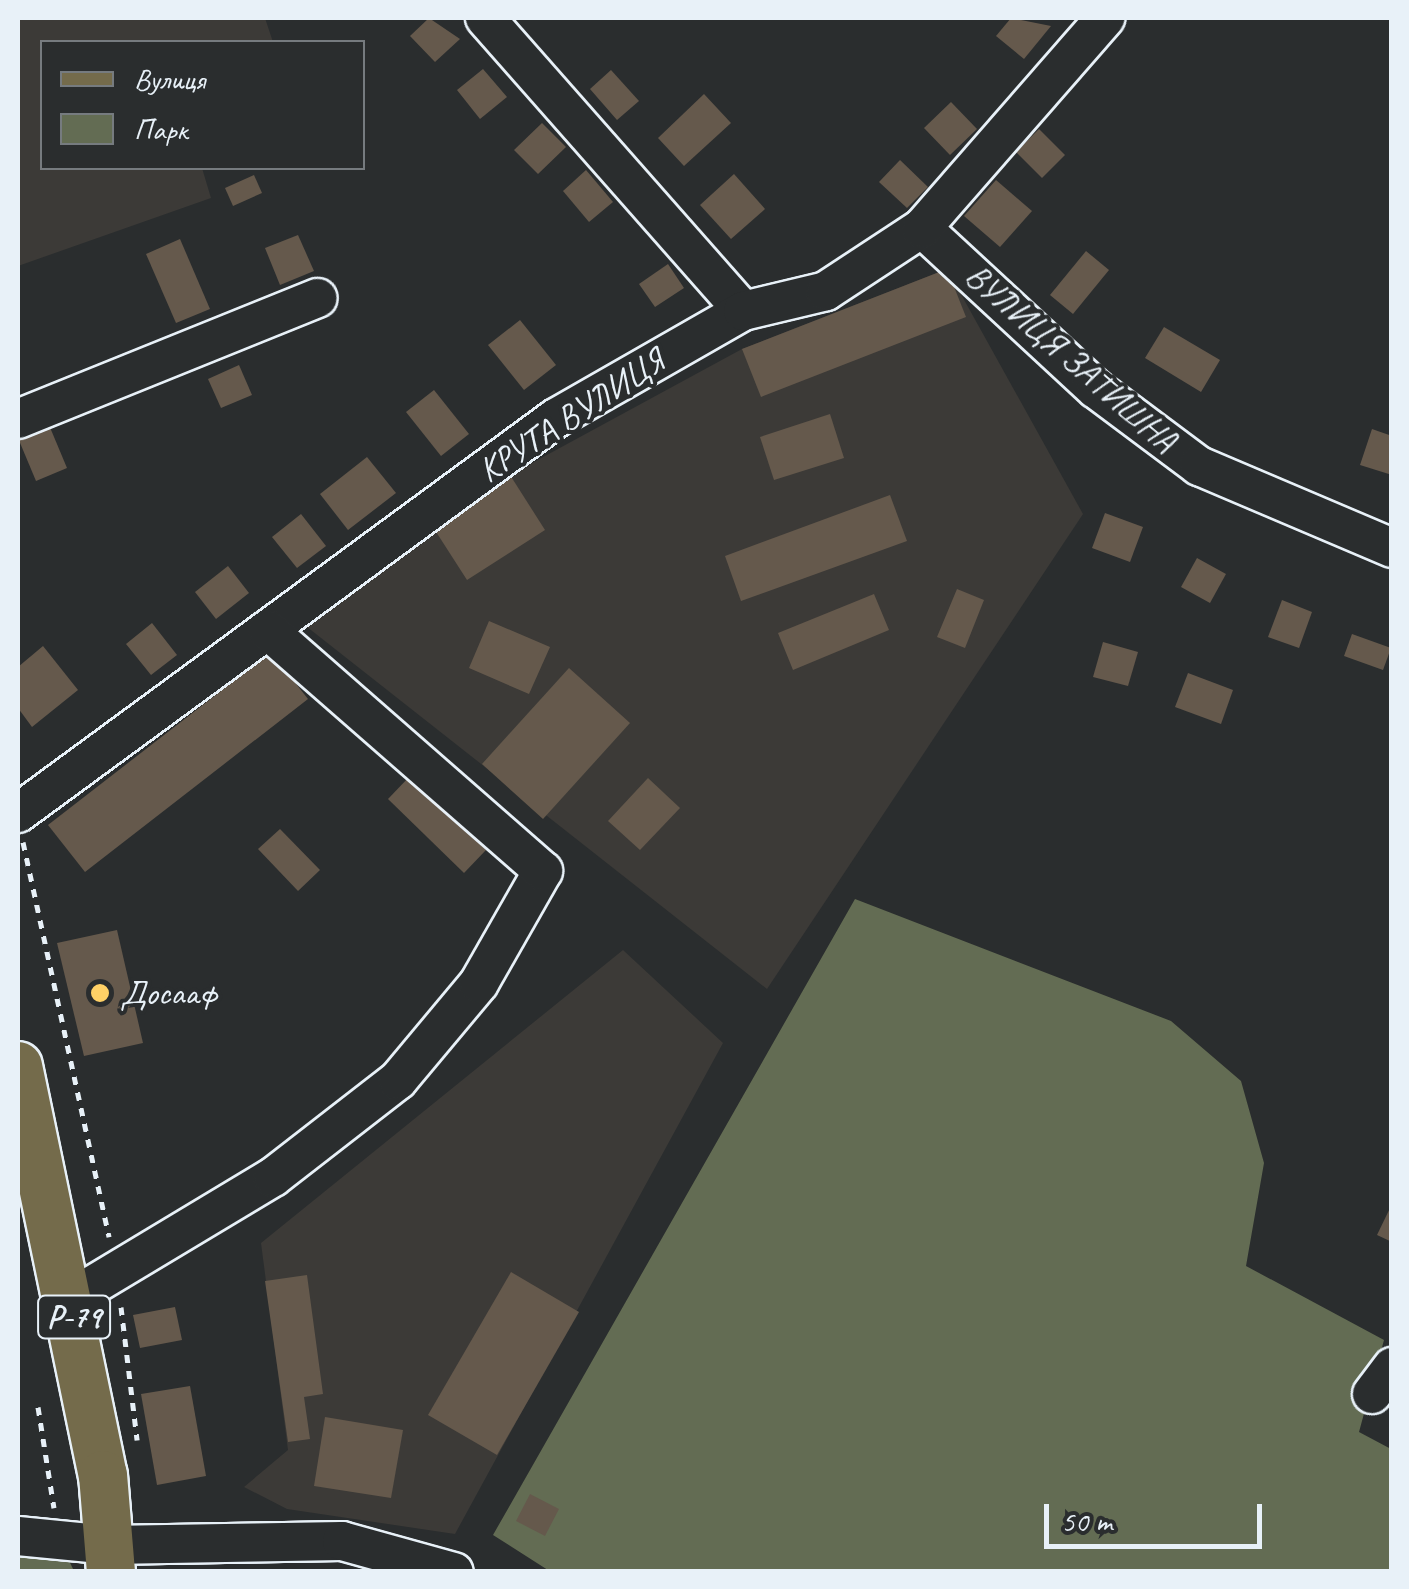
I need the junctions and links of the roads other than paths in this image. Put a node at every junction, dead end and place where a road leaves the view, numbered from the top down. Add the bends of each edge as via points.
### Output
1 (484, 18) edge
2 (1106, 18) edge
3 (922, 228) junction
4 (318, 298) dead end
5 (742, 311) junction
6 (18, 419) edge
7 (1392, 548) edge
8 (268, 630) junction
9 (20, 824) edge
10 (18, 1066) edge
11 (70, 1298) junction
12 (18, 1536) edge
13 (110, 1558) edge
14 (454, 1572) edge

1 - 5 street
2 - 3 street, КРУТА ВУЛИЦЯ
3 - 5 street, КРУТА ВУЛИЦЯ via 826,291
3 - 7 street, ВУЛИЦЯ ЗАТИШНА via 1096,390 1198,466
4 - 6 street
5 - 8 street, КРУТА ВУЛИЦЯ via 556,418
8 - 9 street, КРУТА ВУЛИЦЯ
8 - 11 street via 543,871 478,983 398,1080 273,1178
10 - 11 main road, Р-79
11 - 13 main road, Р-79
12 - 13 street via 59,1540
13 - 14 street via 342,1541

